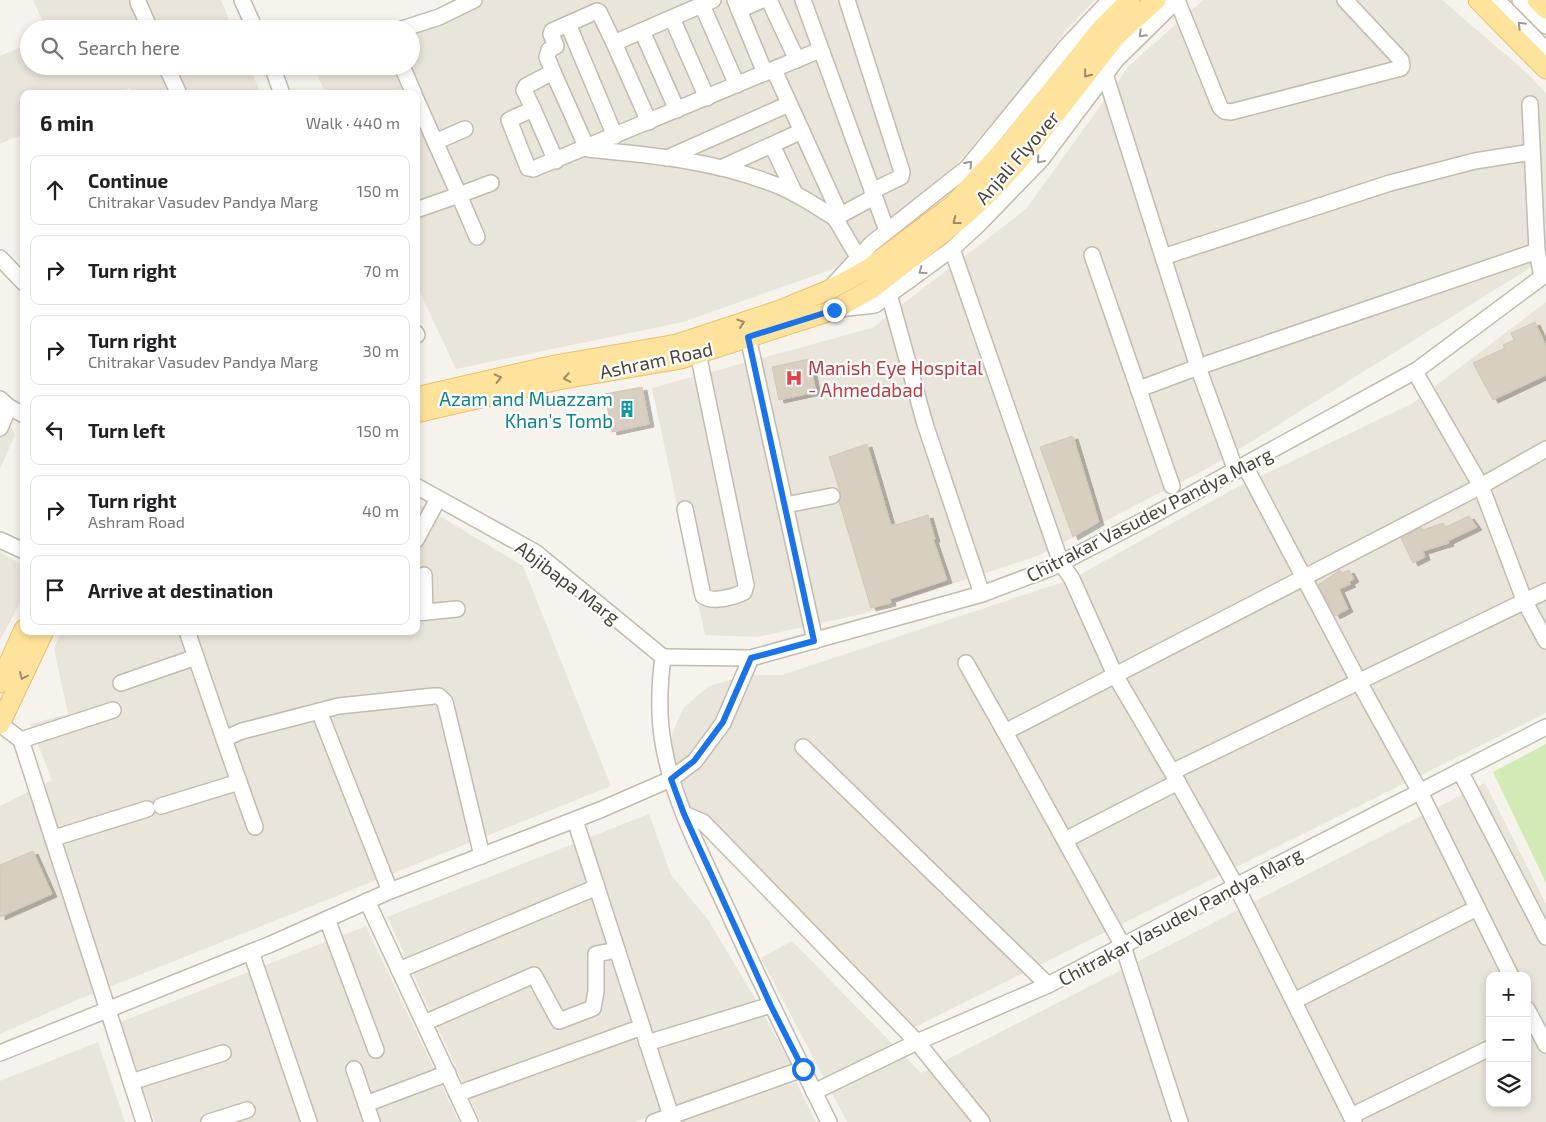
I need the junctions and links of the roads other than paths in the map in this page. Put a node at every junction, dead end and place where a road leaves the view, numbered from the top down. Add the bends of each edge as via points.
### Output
1 (242, 0) edge
2 (474, 0) edge
3 (762, 0) edge
4 (769, 0) edge
5 (803, 0) edge
6 (847, 0) edge
7 (1130, 0) edge
8 (1156, 0) edge
9 (1177, 0) edge
10 (1345, 0) edge
11 (1478, 0) edge
12 (1497, 0) edge
13 (1520, 0) edge
14 (138, 2) dead end
15 (708, 3) edge
16 (1101, 3) edge
17 (450, 5) edge
18 (737, 5) edge
19 (672, 18) junction
20 (146, 20) edge
21 (251, 20) edge
22 (420, 23) edge
23 (568, 24) junction
24 (1546, 26) edge
25 (642, 31) junction
26 (614, 43) junction
27 (820, 50) junction
28 (1546, 50) edge
29 (797, 60) junction
30 (1546, 69) edge
31 (553, 72) junction
32 (770, 72) junction
33 (1105, 74) junction
34 (173, 75) edge
35 (278, 75) edge
36 (406, 75) edge
37 (737, 85) junction
38 (178, 90) edge
39 (281, 90) edge
40 (412, 90) edge
41 (707, 98) junction
42 (789, 104) junction
43 (1530, 104) dead end
44 (420, 107) edge
45 (533, 109) junction
46 (678, 110) junction
47 (649, 122) junction
48 (466, 129) dead end
49 (802, 131) junction
50 (616, 136) junction
51 (435, 142) junction
52 (772, 145) junction
53 (587, 148) junction
54 (1532, 152) junction
55 (667, 158) junction
56 (556, 161) junction
57 (721, 168) junction
58 (491, 182) dead end
59 (795, 194) junction
60 (873, 194) junction
61 (459, 195) junction
62 (420, 209) edge
63 (838, 216) junction
64 (887, 231) junction
65 (477, 237) dead end
66 (952, 249) junction
67 (1537, 251) junction
68 (1092, 255) dead end
69 (1163, 256) junction
70 (0, 258) edge
71 (863, 263) junction
72 (1544, 275) edge
73 (20, 279) edge
74 (829, 290) joint
75 (881, 291) junction
76 (834, 310) joint
77 (748, 337) junction
78 (698, 353) junction
79 (1198, 367) junction
80 (1415, 372) junction
81 (1138, 389) junction
82 (420, 396) edge
83 (5, 403) edge
84 (20, 412) edge
85 (420, 412) edge
86 (0, 428) edge
87 (1546, 449) edge
88 (1240, 468) junction
89 (1172, 486) dead end
90 (1481, 486) junction
91 (420, 488) edge
92 (832, 496) dead end
93 (438, 499) junction
94 (785, 505) junction
95 (685, 509) dead end
96 (420, 533) edge
97 (0, 540) edge
98 (20, 549) edge
99 (1061, 563) junction
100 (424, 575) dead end
101 (1304, 578) junction
102 (1546, 591) edge
103 (982, 594) junction
104 (1525, 602) junction
105 (457, 609) dead end
106 (421, 613) edge
107 (21, 635) edge
108 (42, 635) edge
109 (188, 635) edge
110 (814, 641) junction
111 (1546, 641) edge
112 (196, 657) junction
113 (663, 657) junction
114 (751, 658) junction
115 (966, 663) dead end
116 (1115, 675) junction
117 (1359, 682) junction
118 (0, 683) edge
119 (121, 683) dead end
120 (113, 710) dead end
121 (319, 711) junction
122 (0, 724) edge
123 (1546, 727) edge
124 (1005, 732) junction
125 (224, 739) junction
126 (21, 740) junction
127 (803, 747) dead end
128 (1460, 771) junction
129 (1175, 777) junction
130 (671, 779) junction
131 (239, 782) junction
132 (1420, 792) junction
133 (684, 814) junction
134 (575, 820) junction
135 (255, 827) dead end
136 (54, 838) junction
137 (1065, 840) junction
138 (482, 856) junction
139 (1236, 886) junction
140 (597, 887) junction
141 (390, 891) junction
142 (367, 901) junction
143 (1477, 908) junction
144 (327, 919) junction
145 (1546, 937) edge
146 (1122, 946) junction
147 (617, 950) junction
148 (252, 952) junction
149 (399, 970) junction
150 (1509, 972) edge
151 (1048, 985) junction
152 (1294, 1001) junction
153 (771, 1006) junction
154 (107, 1009) junction
155 (424, 1023) junction
156 (1536, 1025) edge
157 (642, 1027) junction
158 (916, 1042) junction
159 (647, 1043) junction
160 (1546, 1045) edge
161 (376, 1050) dead end
162 (1486, 1050) edge
163 (0, 1053) edge
164 (223, 1053) dead end
165 (354, 1069) dead end
166 (803, 1069) junction
167 (448, 1073) junction
168 (131, 1082) junction
169 (814, 1092) junction
170 (457, 1094) junction
171 (366, 1104) junction
172 (246, 1110) dead end
173 (672, 1119) edge
174 (1353, 1119) edge
175 (144, 1122) edge
176 (209, 1122) edge
177 (310, 1122) edge
178 (372, 1122) edge
179 (470, 1122) edge
180 (654, 1122) edge
181 (829, 1122) edge
182 (982, 1122) edge
183 (1180, 1122) edge

1 - 21 street
2 - 17 street
3 - 18 street
4 - 29 street
5 - 27 street
6 - 60 street via 902,172 901,177
7 - 71 main road, Anjali Flyover via 1102,28 1010,143 953,205
8 -> 75 main road, Anjali Flyover via 1117,35 996,186
9 - 10 street via 1220,107 1231,112 1401,68 1401,60
9 -> 33 street
11 - 30 main road
28 -> 12 street
13 - 24 street
14 - 20 street
15 - 19 street
15 - 37 street
64 -> 16 street via 967,168
17 - 22 street via 439,17
18 - 32 street
19 - 25 street
19 - 41 street
23 - 26 street via 597,11
23 - 31 street via 551,34 556,46 549,50 547,57
23 - 50 street
25 - 26 street
25 - 46 street
26 - 47 street
27 - 29 street
27 - 60 street
29 - 32 street
31 - 45 street via 524,88
31 - 53 street
32 - 37 street
32 - 42 street
33 -> 66 street via 1041,160
33 - 69 street
34 - 38 street
35 - 39 street
36 - 40 street
37 - 41 street
41 - 46 street
42 - 49 street
42 - 55 street
43 - 54 street
44 - 51 street
45 - 56 street
45 - 56 street via 509,120 528,168
46 - 47 street
47 - 50 street
48 - 51 street
49 - 52 street
49 - 63 street
50 - 53 street
51 - 61 street
52 - 57 street
52 - 59 street
53 - 55 street
53 - 56 street
54 - 67 street
54 - 69 street via 1475,161 1390,184
55 - 57 street
57 - 59 street via 769,182
58 - 61 street
59 - 63 street
60 - 63 street
60 - 64 street
61 - 62 street
61 - 65 street
63 - 71 street
64 - 71 street
66 -> 75 street
66 - 99 street
67 - 72 street
67 - 79 street
68 - 81 street
69 - 79 street
70 - 73 street
71 - 74 main road, Anjali Flyover
72 - 80 street, Chitrakar Vasudev Pandya Marg
82 -> 74 main road, Ashram Road via 555,365 677,344
75 - 76 main road, Anjali Flyover
75 - 103 street
76 - 77 main road, Ashram Road
77 - 78 main road, Ashram Road
77 - 94 street
78 -> 85 main road, Ashram Road via 558,380
78 - 95 street via 746,585 744,592 714,599 702,596
79 - 81 street
79 - 88 street
80 - 88 street, Chitrakar Vasudev Pandya Marg
80 - 90 street
81 - 89 street
83 - 84 street
83 - 86 street
87 - 90 street
88 - 99 street, Chitrakar Vasudev Pandya Marg
88 - 101 street
90 - 101 street
90 - 104 street
91 - 93 street, Abjibapa Marg
92 - 94 street
93 - 96 street
93 - 113 street, Abjibapa Marg via 535,552
94 - 110 street
97 - 98 street
99 - 103 street, Chitrakar Vasudev Pandya Marg
99 - 116 street via 1072,579
100 - 106 street
101 - 116 street
101 - 117 street
102 - 104 street
103 - 110 street, Chitrakar Vasudev Pandya Marg
104 - 111 street
104 - 117 street
105 - 106 street
107 - 118 main road
108 -> 122 main road
109 - 112 street
110 - 114 street, Chitrakar Vasudev Pandya Marg
112 - 119 street
112 - 125 street
113 - 114 street, Chitrakar Vasudev Pandya Marg
113 - 130 street via 660,706
114 - 130 street via 723,722 694,761
115 - 124 street
116 - 124 street
116 - 129 street
117 - 129 street
117 - 132 street
120 - 126 street
121 - 125 street via 242,731
121 - 138 street via 434,696 443,699
121 - 141 street
122 - 126 street
123 - 128 street, Chitrakar Vasudev Pandya Marg
124 - 137 street
125 - 131 street
126 - 136 street
127 - 151 street
128 - 132 street, Chitrakar Vasudev Pandya Marg
128 - 145 street
129 - 137 street
129 - 139 street
130 - 133 street
130 - 134 street
131 - 135 street
131 - 136 street
132 - 139 street, Chitrakar Vasudev Pandya Marg
132 - 143 street
133 - 153 street
133 - 158 street via 703,822
134 - 138 street
134 - 140 street
136 - 154 street
137 - 146 street
138 - 141 street
139 - 146 street, Chitrakar Vasudev Pandya Marg
139 - 152 street
140 - 147 street
140 - 149 street
141 - 142 street
142 - 144 street
142 - 149 street
143 - 150 street
143 - 152 street
144 - 148 street
144 - 161 street
146 - 151 street, Chitrakar Vasudev Pandya Marg
146 - 183 street
147 - 155 street via 596,954 593,1008 559,1021 534,975
147 - 157 street
148 - 154 street
148 - 177 street
149 - 155 street
151 - 158 street, Chitrakar Vasudev Pandya Marg
152 - 174 street
153 - 159 street
153 - 166 street
154 - 163 street
154 - 168 street
155 - 167 street
156 - 160 street
157 - 159 street
157 - 170 street
158 - 169 street, Chitrakar Vasudev Pandya Marg
158 - 182 street
159 - 173 street
162 - 174 street
164 - 168 street
165 - 171 street
166 - 169 street
166 - 173 street
167 - 170 street
167 - 171 street
168 - 175 street
169 - 181 street
170 - 179 street
171 - 178 street
172 - 176 street
173 - 180 street

